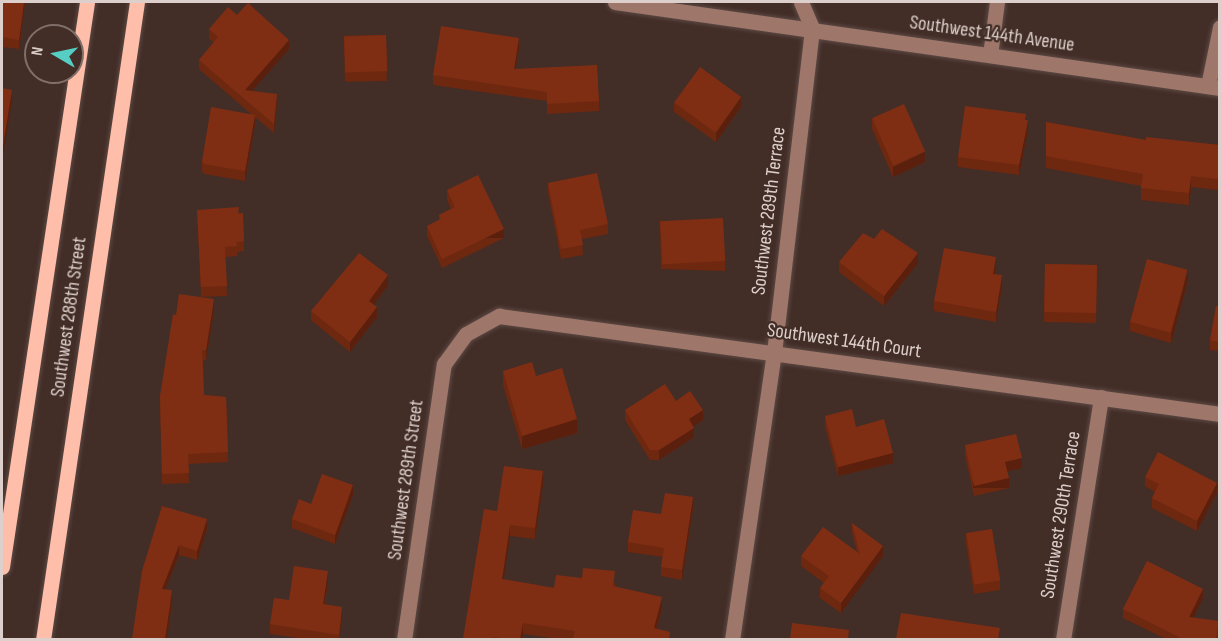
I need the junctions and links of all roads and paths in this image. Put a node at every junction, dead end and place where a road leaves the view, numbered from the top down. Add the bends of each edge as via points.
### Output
1 (87, 2) edge
2 (137, 2) edge
3 (615, 2) edge
4 (801, 2) edge
5 (997, 2) edge
6 (1220, 27) edge
7 (812, 28) junction
8 (990, 55) junction
9 (1214, 87) edge
10 (466, 334) joint
11 (774, 352) junction
12 (1101, 397) junction
13 (1220, 414) edge
14 (2, 567) edge
15 (43, 639) edge
16 (404, 639) edge
17 (732, 639) edge
18 (1063, 639) edge

1 - 14 main road, Southwest 288th Street
2 - 15 main road, Southwest 288th Street
3 - 7 street, Southwest 144th Avenue
4 - 7 street, Southwest 289th Terrace
5 - 8 street
6 - 9 street
7 - 8 street, Southwest 144th Avenue
7 - 11 street, Southwest 289th Terrace
8 - 9 street, Southwest 144th Avenue
10 - 11 street, Southwest 144th Court via 499,316
10 - 16 street, Southwest 289th Street via 444,364
11 - 12 street, Southwest 144th Court
11 - 17 street, Southwest 289th Terrace
12 - 13 street, Southwest 144th Court
12 - 18 street, Southwest 290th Terrace

